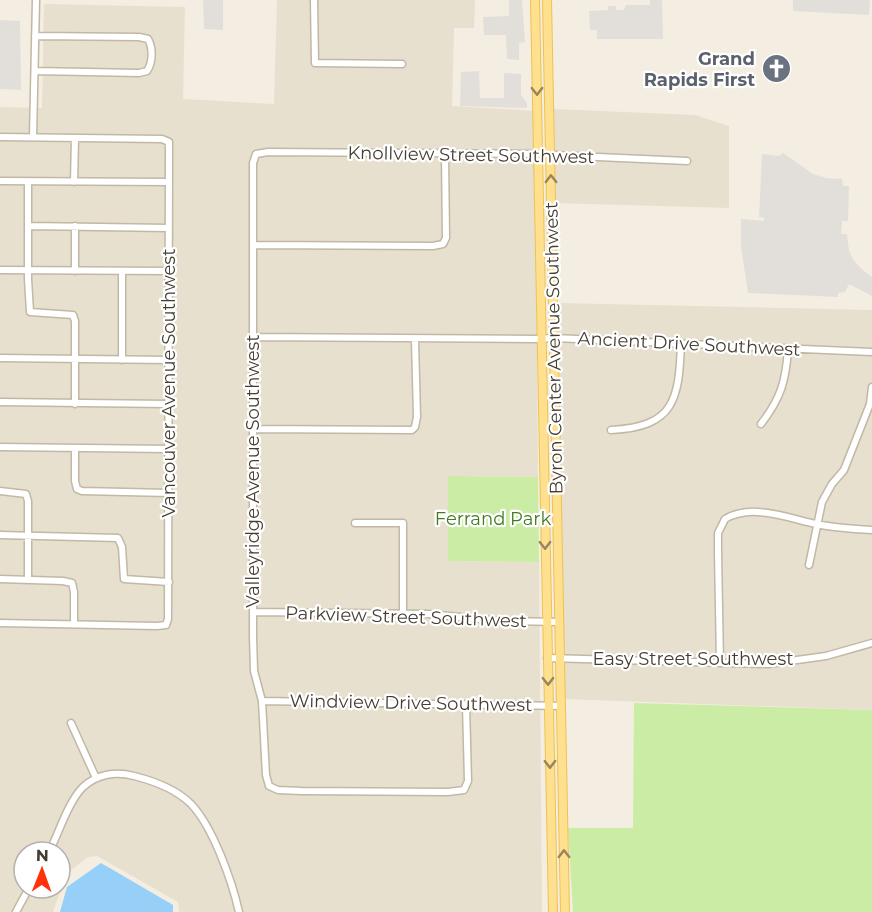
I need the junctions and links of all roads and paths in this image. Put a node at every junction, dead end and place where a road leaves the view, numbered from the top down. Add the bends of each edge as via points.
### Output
1 (36, 0) edge
2 (314, 0) edge
3 (535, 0) edge
4 (547, 0) edge
5 (35, 36) junction
6 (402, 64) dead end
7 (35, 71) junction
8 (0, 137) edge
9 (33, 137) junction
10 (75, 138) junction
11 (256, 154) joint
12 (445, 154) junction
13 (538, 155) junction
14 (550, 156) junction
15 (687, 161) dead end
16 (0, 181) edge
17 (28, 182) junction
18 (74, 182) junction
19 (169, 182) junction
20 (28, 225) junction
21 (75, 226) junction
22 (169, 228) junction
23 (253, 245) junction
24 (0, 270) edge
25 (28, 270) junction
26 (75, 271) junction
27 (122, 272) junction
28 (169, 272) junction
29 (253, 337) junction
30 (554, 338) junction
31 (415, 339) junction
32 (541, 339) junction
33 (681, 343) junction
34 (788, 348) junction
35 (872, 352) edge
36 (0, 358) edge
37 (75, 359) junction
38 (122, 360) junction
39 (169, 360) junction
40 (872, 387) edge
41 (0, 402) edge
42 (75, 404) junction
43 (168, 404) junction
44 (762, 424) dead end
45 (254, 429) junction
46 (611, 430) dead end
47 (0, 447) edge
48 (75, 448) junction
49 (169, 449) junction
50 (0, 491) edge
51 (169, 493) junction
52 (355, 523) dead end
53 (817, 524) junction
54 (872, 530) edge
55 (0, 535) edge
56 (28, 536) junction
57 (809, 565) dead end
58 (0, 579) edge
59 (28, 579) junction
60 (169, 582) junction
61 (254, 612) junction
62 (403, 614) junction
63 (547, 622) junction
64 (559, 622) junction
65 (0, 623) edge
66 (74, 624) junction
67 (872, 643) edge
68 (548, 658) junction
69 (560, 658) junction
70 (720, 663) junction
71 (262, 701) junction
72 (466, 704) junction
73 (549, 705) junction
74 (561, 705) junction
75 (71, 723) dead end
76 (96, 778) junction
77 (55, 840) edge
78 (239, 912) edge
79 (553, 912) edge
80 (565, 912) edge

1 - 5 street
2 - 6 street via 315,63
3 -> 13 main road, Byron Center Avenue Southwest
4 - 14 main road, Byron Center Avenue Southwest
5 - 7 street
5 - 7 street via 139,37 148,39 151,45 150,66 140,73
7 - 9 street
8 - 9 street
9 - 10 street
10 - 18 street
10 - 19 street, Vancouver Avenue Southwest via 168,141
11 - 12 street, Knollview Street Southwest
11 - 23 street, Valleyridge Avenue Southwest
12 - 13 street, Knollview Street Southwest
12 - 23 street via 443,244
13 - 14 street, Knollview Street Southwest
13 - 32 main road, Byron Center Avenue Southwest
14 - 15 street, Knollview Street Southwest
30 -> 14 main road, Byron Center Avenue Southwest
16 - 17 street
17 - 18 street
17 - 20 street
18 - 19 street
19 - 22 street, Vancouver Avenue Southwest
20 - 21 street
20 - 25 street
21 - 22 street
21 - 26 street
22 - 28 street, Vancouver Avenue Southwest
23 - 29 street, Valleyridge Avenue Southwest
24 - 25 street
25 - 26 street
25 - 37 street via 30,312 73,315
26 - 27 street
27 - 28 street
27 - 38 street
28 - 39 street, Vancouver Avenue Southwest
29 - 31 street, Ancient Drive Southwest
29 - 45 street, Valleyridge Avenue Southwest
30 - 32 street, Ancient Drive Southwest
30 - 33 street, Ancient Drive Southwest
30 - 64 main road, Byron Center Avenue Southwest
31 - 32 street, Ancient Drive Southwest
31 - 45 street via 417,417 412,430
32 -> 63 main road, Byron Center Avenue Southwest
33 - 34 street, Ancient Drive Southwest
33 - 46 street via 678,388 668,409 643,426
34 - 35 street, Ancient Drive Southwest
34 - 44 street via 781,392
36 - 37 street
37 - 38 street
37 - 42 street
38 - 39 street
39 - 43 street, Vancouver Avenue Southwest
40 - 53 street via 859,434 844,470 822,502
41 - 42 street
42 - 43 street
43 - 49 street, Vancouver Avenue Southwest
45 - 61 street, Valleyridge Avenue Southwest
47 - 48 street
48 - 49 street
48 - 51 street via 77,489
49 - 51 street, Vancouver Avenue Southwest
50 - 56 street via 26,494
51 - 60 street, Vancouver Avenue Southwest
52 - 62 street via 403,523
53 - 54 street
53 - 57 street
53 - 70 street via 743,511 725,519 718,533
55 - 56 street
56 - 59 street
56 - 60 street via 118,538 124,579
58 - 59 street
59 - 66 street via 72,584
60 - 66 street, Vancouver Avenue Southwest via 166,625
61 - 62 street, Parkview Street Southwest
61 - 71 street, Valleyridge Avenue Southwest via 254,671
62 - 63 street, Parkview Street Southwest
63 - 64 street, Parkview Street Southwest
63 - 68 main road, Byron Center Avenue Southwest
64 - 69 main road, Byron Center Avenue Southwest
65 - 66 street
67 - 70 street, Easy Street Southwest via 797,661
68 - 69 street, Easy Street Southwest
68 -> 73 main road, Byron Center Avenue Southwest
69 - 70 street, Easy Street Southwest
69 - 74 main road, Byron Center Avenue Southwest
71 - 72 street, Windview Drive Southwest
71 - 72 street, Valleyridge Avenue Southwest via 269,786 301,791 464,790 468,781
72 - 73 street, Windview Drive Southwest
73 - 74 street, Windview Drive Southwest
73 -> 79 main road, Byron Center Avenue Southwest
80 -> 74 main road, Byron Center Avenue Southwest
75 - 76 street
76 - 77 street via 73,801
76 - 78 street via 127,774 154,780 191,804 211,833

